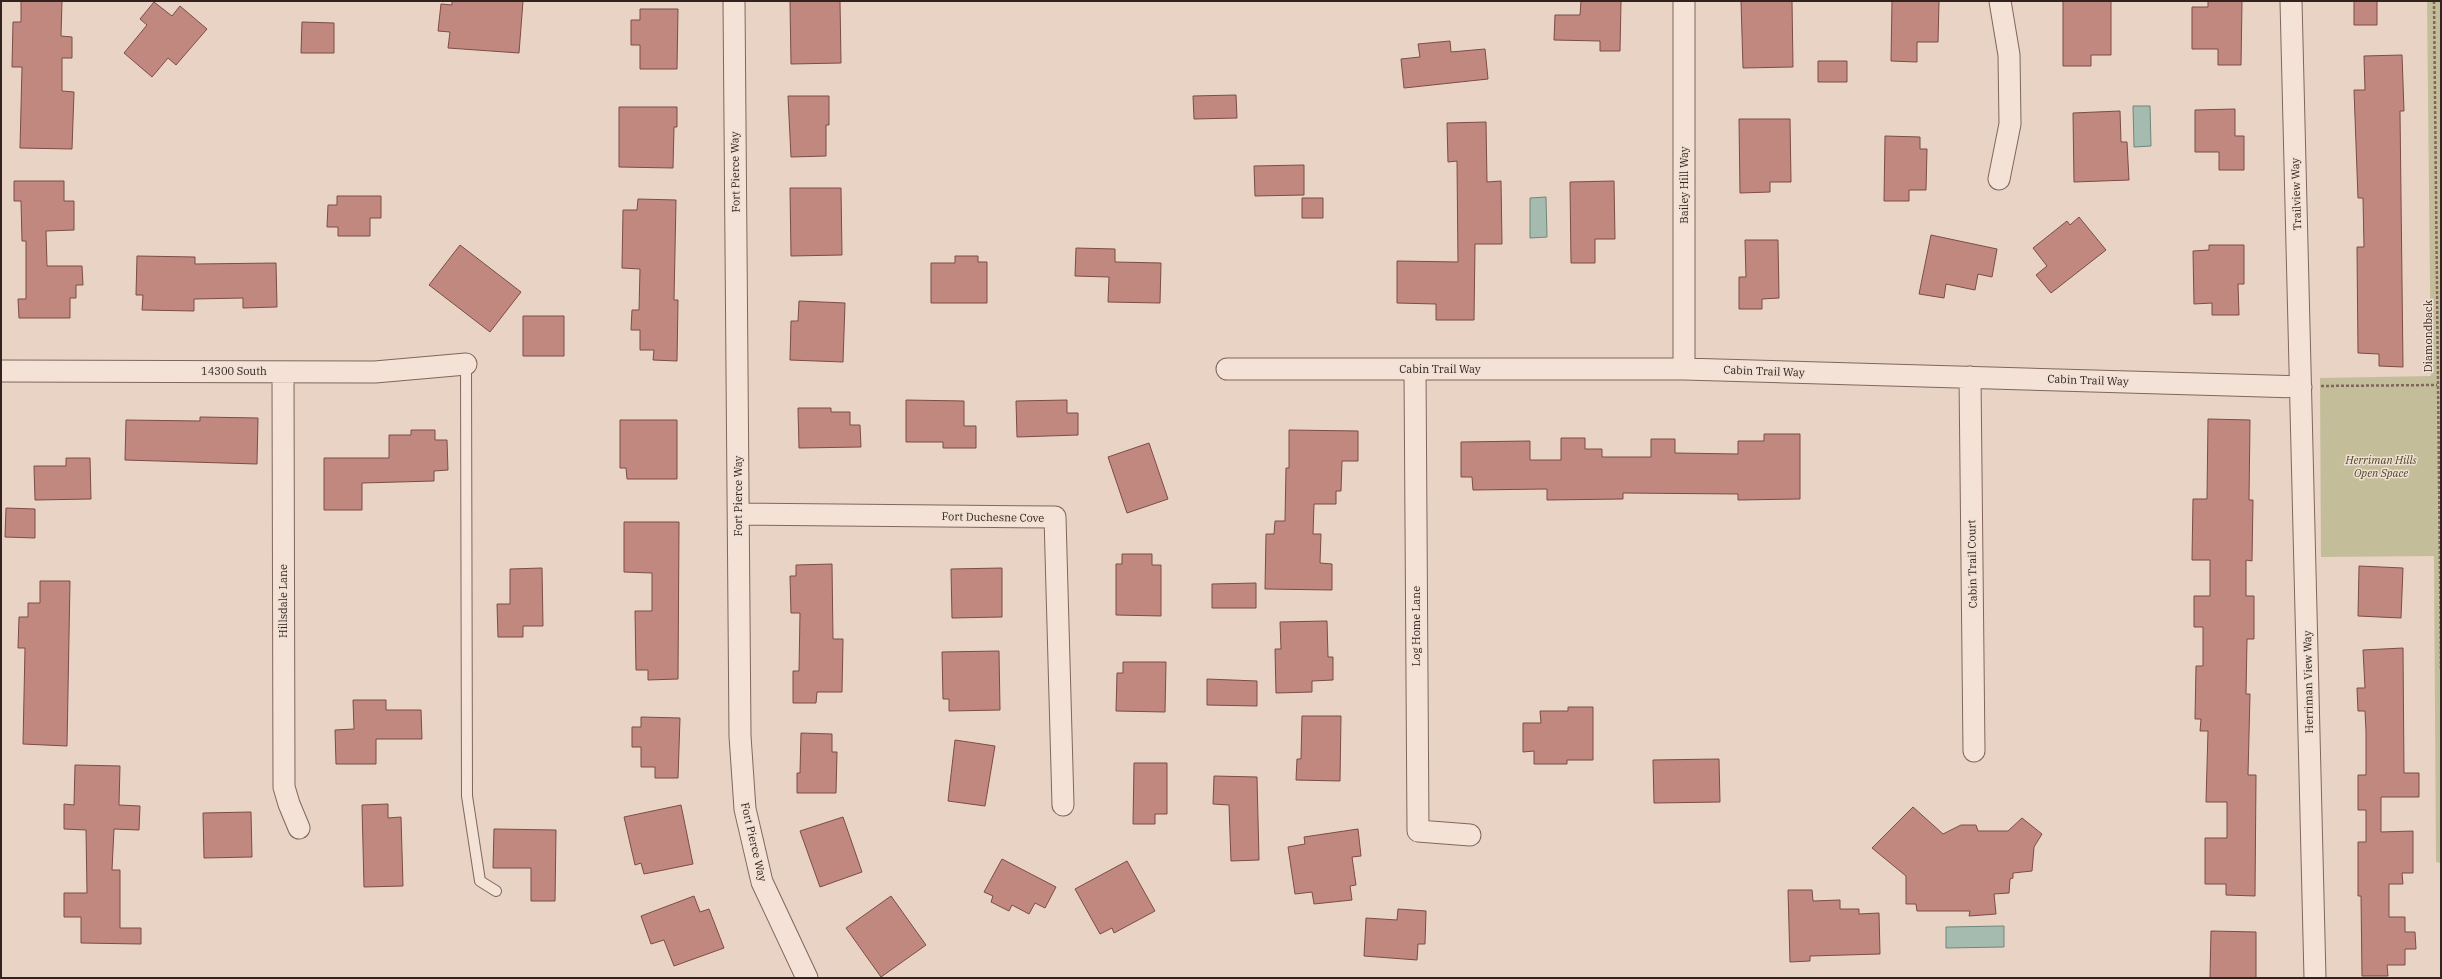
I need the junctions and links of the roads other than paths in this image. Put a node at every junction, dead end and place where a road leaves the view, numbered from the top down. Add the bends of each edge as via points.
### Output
1 (734, 1) edge
2 (1684, 1) edge
3 (2000, 1) edge
4 (2291, 1) edge
5 (1999, 179) dead end
6 (466, 364) joint
7 (1226, 369) dead end
8 (1415, 369) junction
9 (1684, 369) junction
10 (1, 371) edge
11 (284, 372) junction
12 (1970, 377) junction
13 (2309, 386) junction
14 (739, 514) junction
15 (1974, 751) dead end
16 (1063, 805) dead end
17 (300, 828) dead end
18 (1470, 835) dead end
19 (496, 891) dead end
20 (807, 978) edge
21 (2316, 978) edge

1 - 14 street, Fort Pierce Way
2 - 9 street, Bailey Hill Way
3 - 5 street via 2009,55 2010,124
4 - 13 street, Trailview Way
6 - 11 street, 14300 South via 375,372
6 - 19 lane via 467,796 480,882
7 - 8 street, Cabin Trail Way
8 - 9 street, Cabin Trail Way
8 - 18 street, Log Home Lane via 1418,831
9 - 12 street, Cabin Trail Way
10 - 11 street, 14300 South
11 - 17 street, Hillsdale Lane via 284,786
12 - 13 street, Cabin Trail Way
12 - 15 street, Cabin Trail Court
13 - 21 street, Herriman View Way
14 - 16 street, Fort Duchesne Cove via 1055,517
14 - 20 street, Fort Pierce Way via 740,736 745,809 762,882

